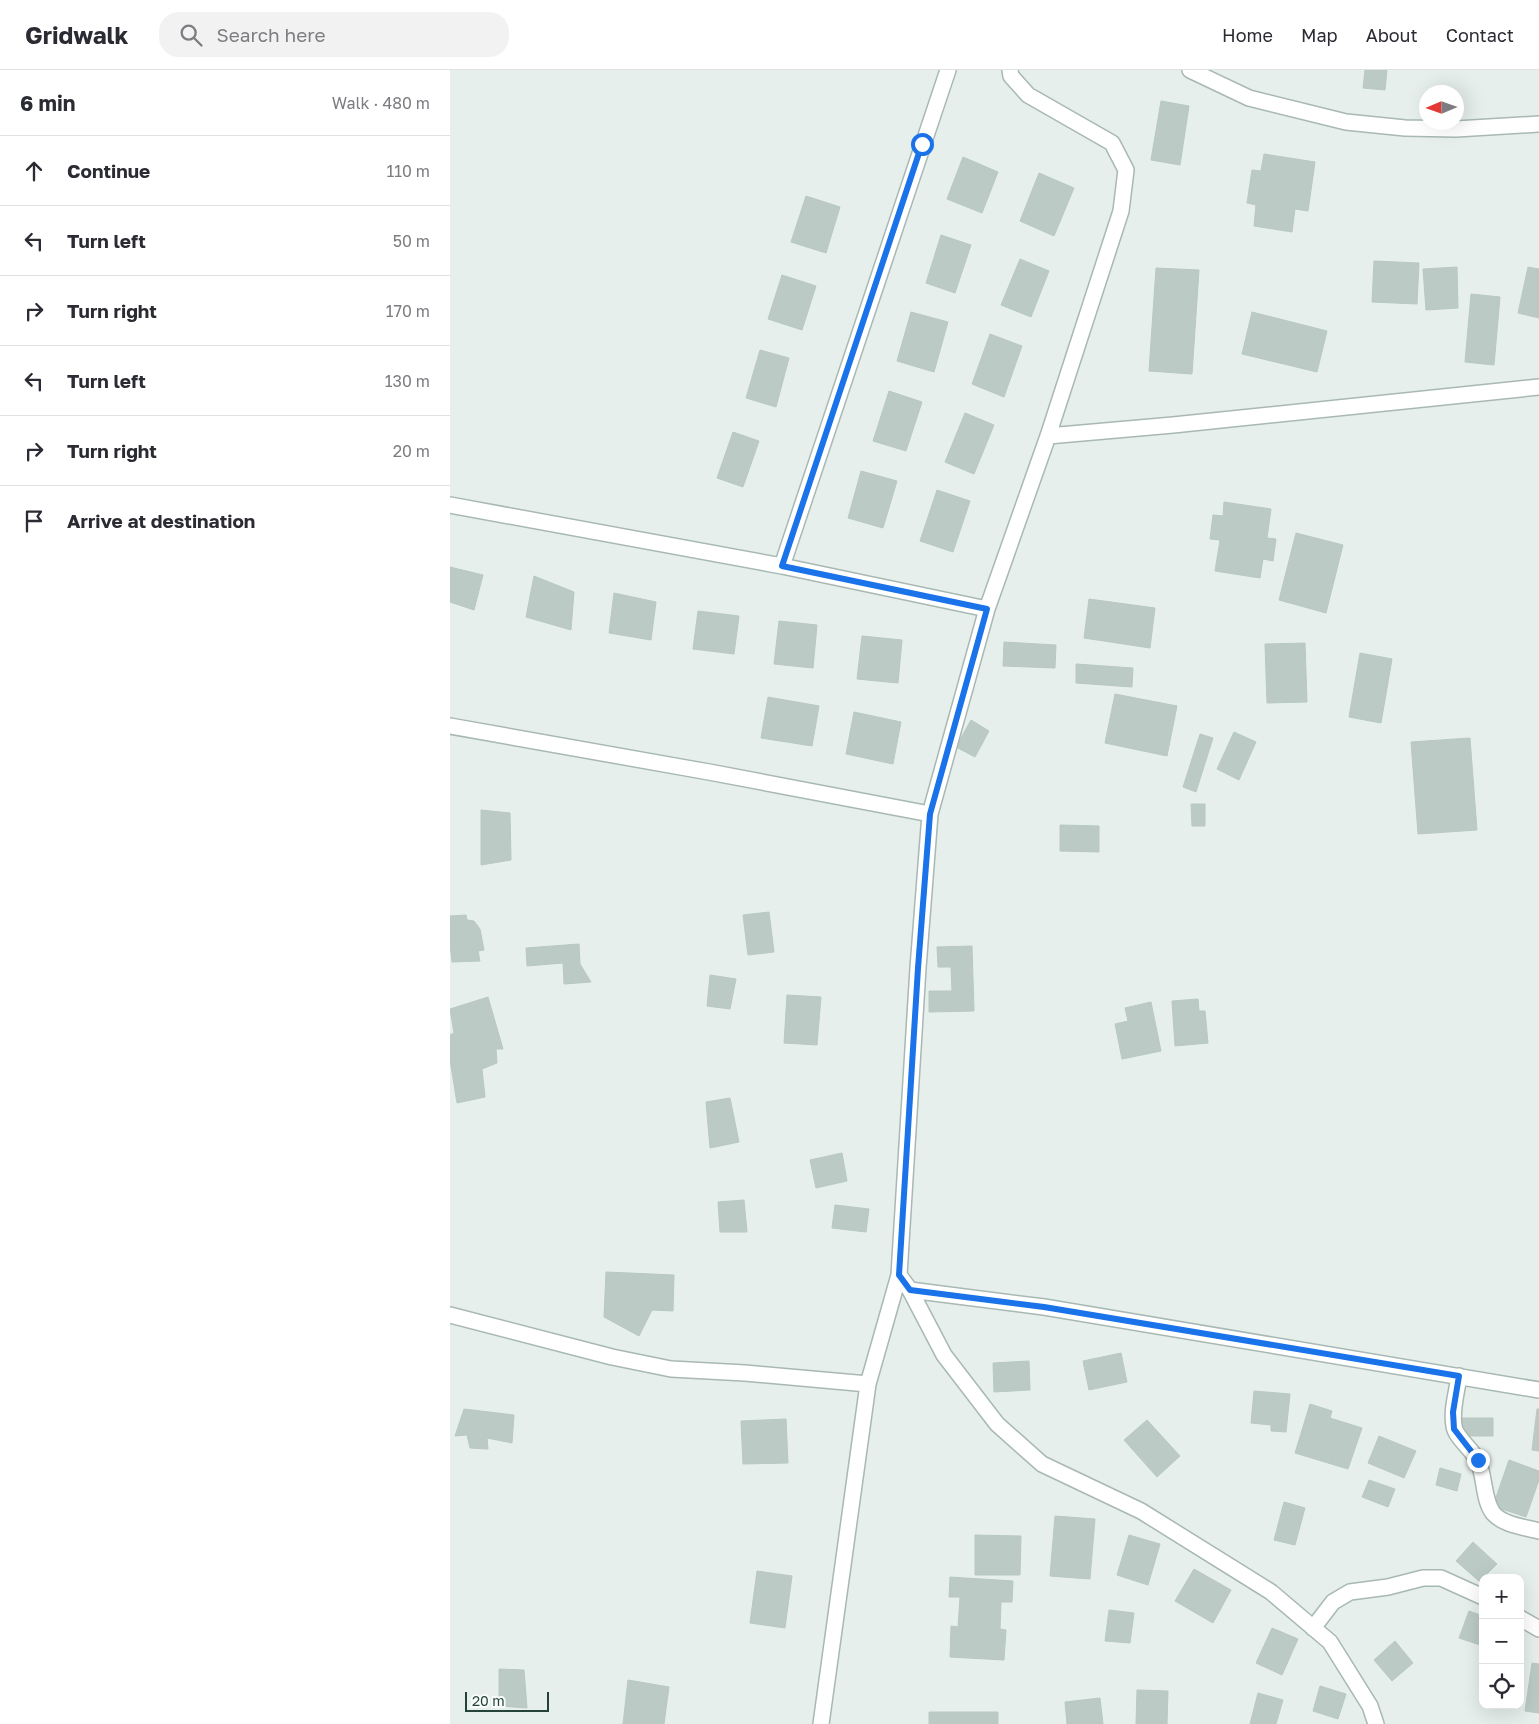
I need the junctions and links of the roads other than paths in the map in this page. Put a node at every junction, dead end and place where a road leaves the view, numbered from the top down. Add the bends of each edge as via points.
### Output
1 (948, 70) edge
2 (1010, 70) edge
3 (1190, 70) edge
4 (1539, 124) edge
5 (1539, 387) edge
6 (1048, 436) junction
7 (450, 504) edge
8 (782, 566) junction
9 (987, 609) junction
10 (450, 726) edge
11 (930, 814) junction
12 (899, 1275) junction
13 (910, 1290) junction
14 (450, 1315) edge
15 (1459, 1376) junction
16 (868, 1384) junction
17 (1539, 1390) edge
18 (1539, 1531) edge
19 (1479, 1595) edge
20 (1522, 1619) edge
21 (1313, 1628) junction
22 (1539, 1629) edge
23 (821, 1724) edge
24 (1376, 1724) edge

1 - 8 street
2 - 6 street via 1011,76 1028,95 1112,143 1126,170 1121,210
3 - 4 street via 1249,98 1346,122 1456,129
5 - 6 street
6 - 9 street
7 - 8 street
8 - 9 street
9 - 11 street
10 - 11 street
11 - 12 street
12 - 13 street
12 - 16 street
13 - 15 street via 1053,1308
13 - 21 street via 944,1355 997,1424 1042,1464 1142,1511 1271,1592
14 - 16 street via 671,1369
15 - 17 street
15 - 18 street via 1453,1412 1454,1429 1478,1460 1487,1503 1493,1514 1505,1522
16 - 23 street
19 - 21 street via 1441,1578 1423,1578 1350,1592 1333,1602
20 - 22 street
21 - 24 street via 1330,1642 1370,1706

